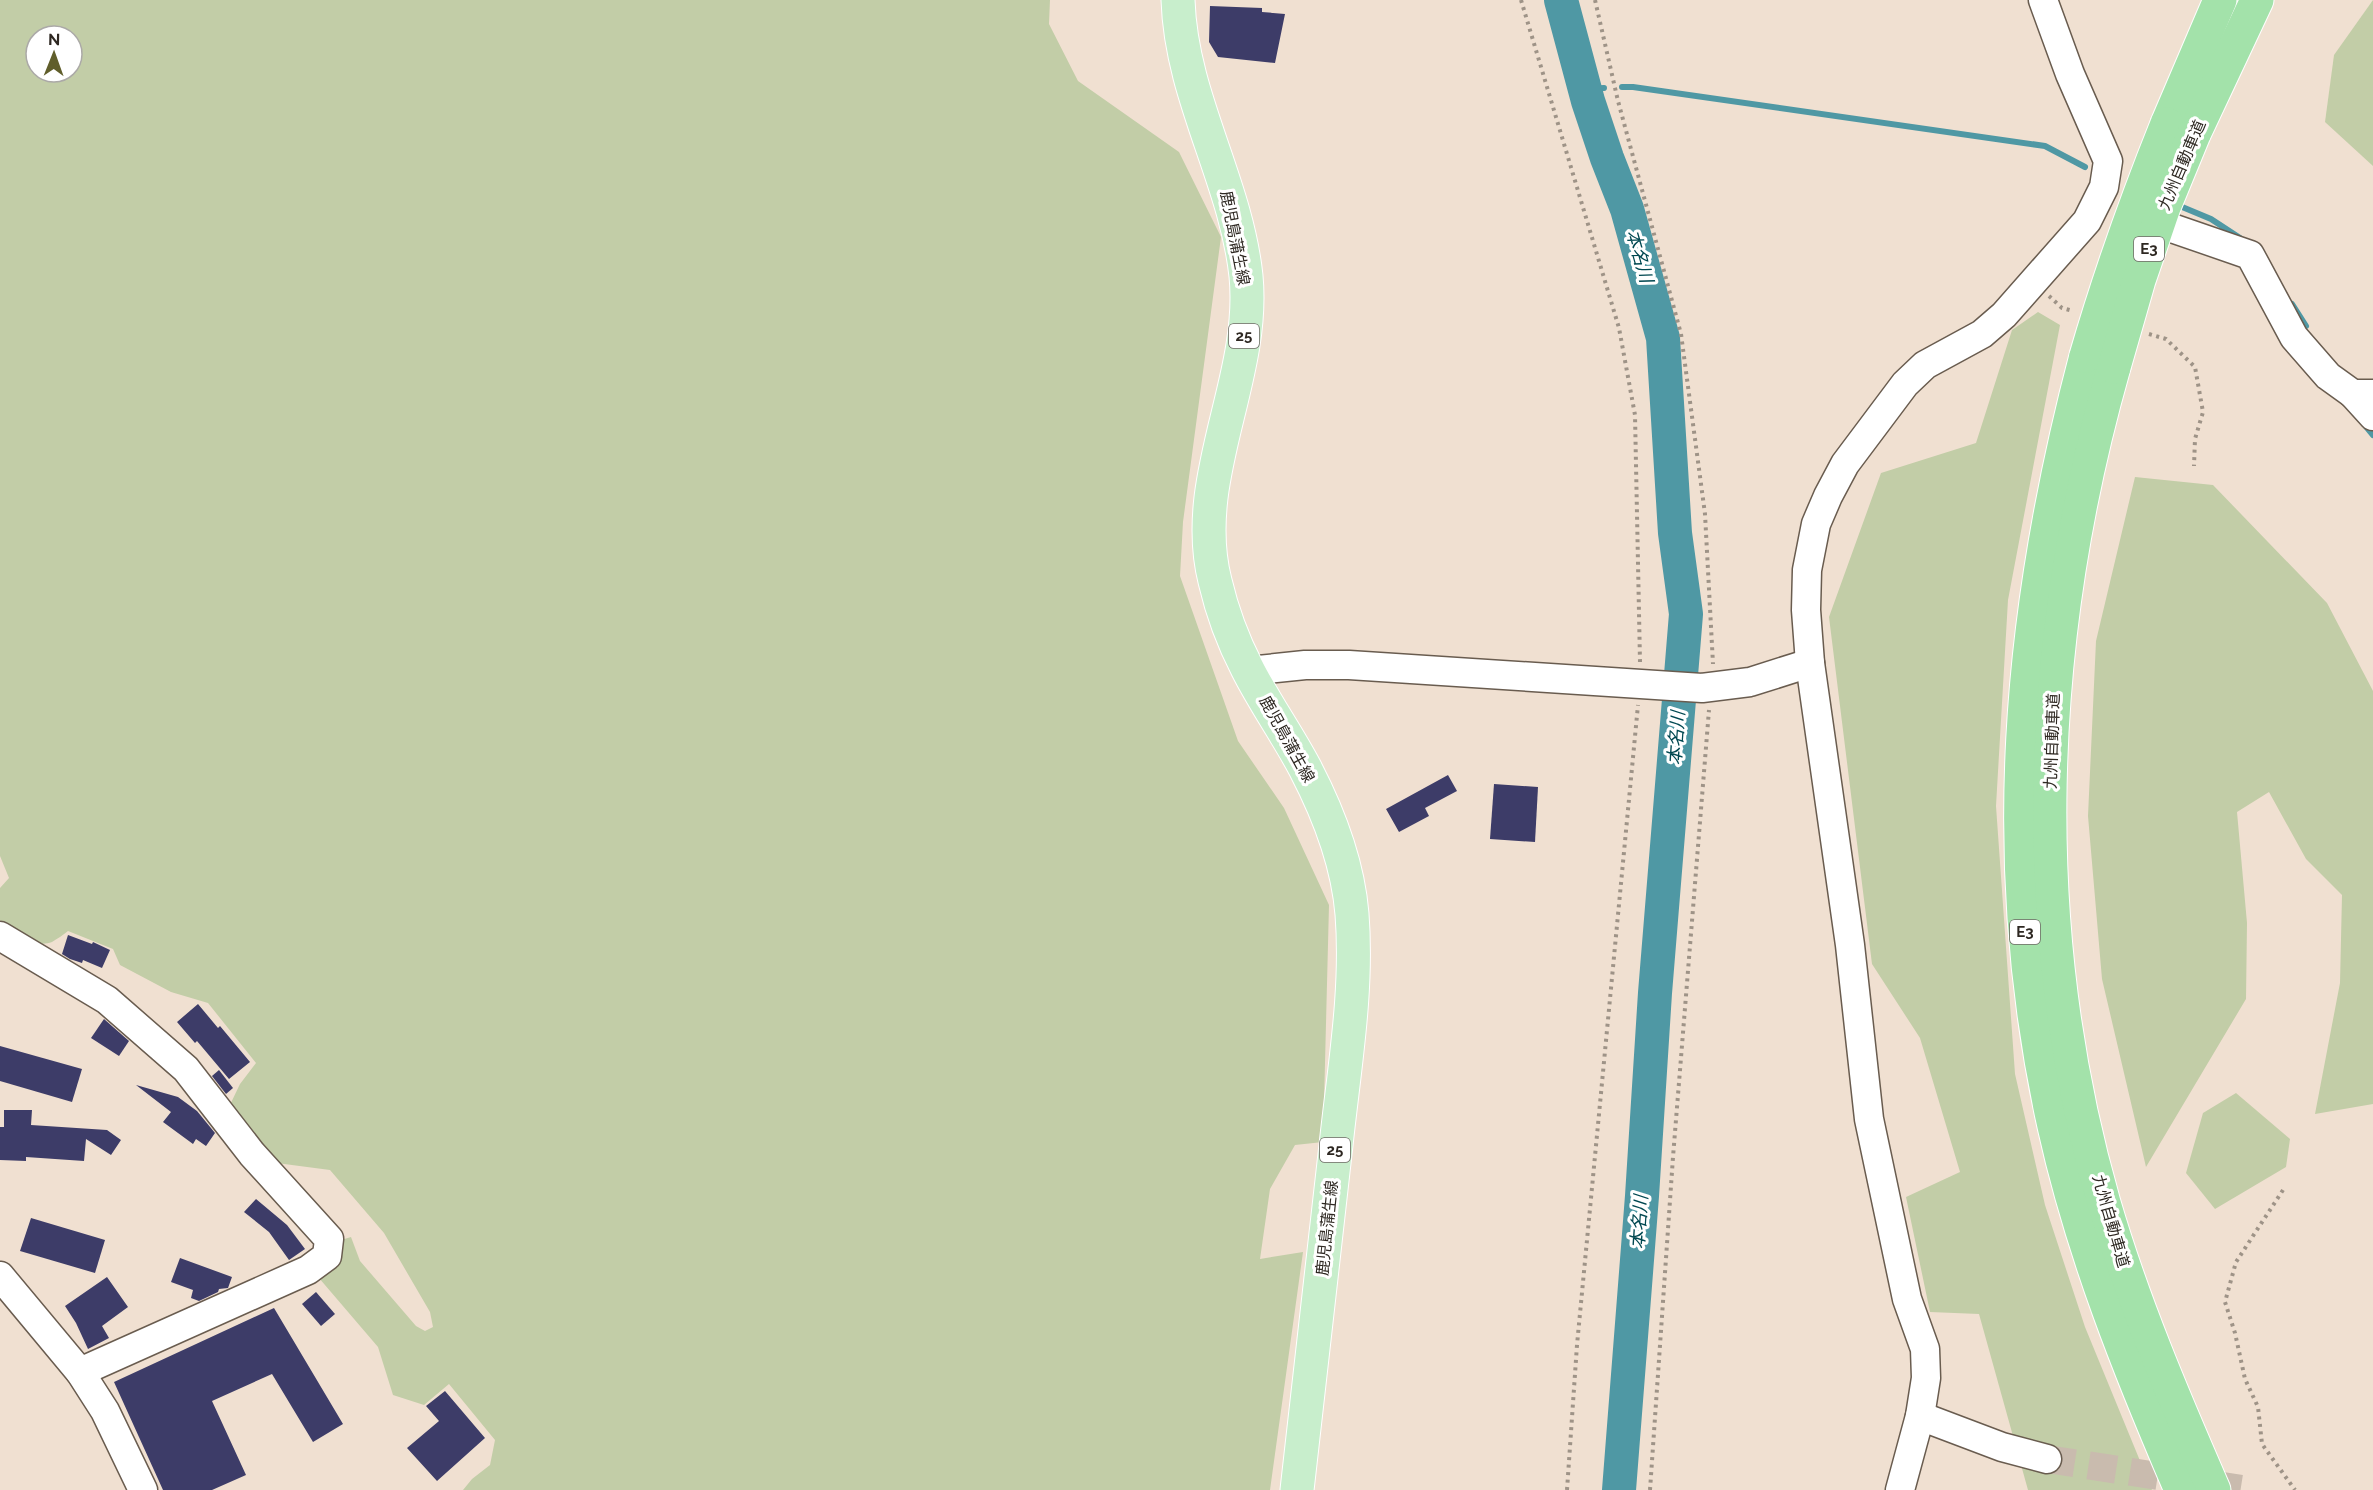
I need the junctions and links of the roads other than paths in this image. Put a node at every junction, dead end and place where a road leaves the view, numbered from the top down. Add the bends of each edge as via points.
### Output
1 (1178, 0) edge
2 (2043, 0) edge
3 (2220, 0) edge
4 (2257, 0) edge
5 (2181, 129) junction
6 (2098, 202) junction
7 (2100, 362) junction
8 (2363, 394) edge
9 (2373, 416) edge
10 (1810, 663) junction
11 (1248, 671) junction
12 (0, 936) edge
13 (0, 1276) edge
14 (80, 1371) junction
15 (1920, 1416) junction
16 (2047, 1459) tunnel mouth
17 (143, 1490) edge
18 (1297, 1490) edge
19 (1900, 1490) edge
20 (2181, 1490) edge
21 (2214, 1490) edge

1 - 11 main road, 鹿児島蒲生線 / 25 via 1183,54 1234,215 1246,277 1241,360 1219,453 1209,533 1214,578 1232,638
2 - 6 street via 2108,161
3 - 5 highway, 九州自動車道 / E3
4 - 5 highway, 九州自動車道 / E3
5 - 7 highway, 九州自動車道 / E3, bridge via 2164,207 2139,280
6 - 8 street via 2250,255 2294,337 2328,376
6 - 10 street via 2087,221 2004,315 1982,334 1924,365 1905,384 1845,464 1816,524 1807,570
7 - 20 highway, 九州自動車道 / E3 via 2068,425 2034,600 2020,772 2026,952 2052,1115 2075,1208 2132,1376
7 - 21 highway, 九州自動車道 / E3 via 2096,432 2078,510 2056,672 2050,772 2056,951 2084,1122 2104,1202 2159,1365
8 - 9 street
10 - 11 street via 1750,682 1707,688 1349,665
10 - 15 street via 1850,945 1869,1119 1907,1299 1925,1349 1926,1378
11 - 18 main road, 鹿児島蒲生線 / 25 via 1306,768 1347,879 1352,916 1350,1020
12 - 14 street via 107,1000 186,1070 252,1155 328,1239 327,1256 308,1270
13 - 14 street
14 - 17 street
15 - 16 street
15 - 19 street

